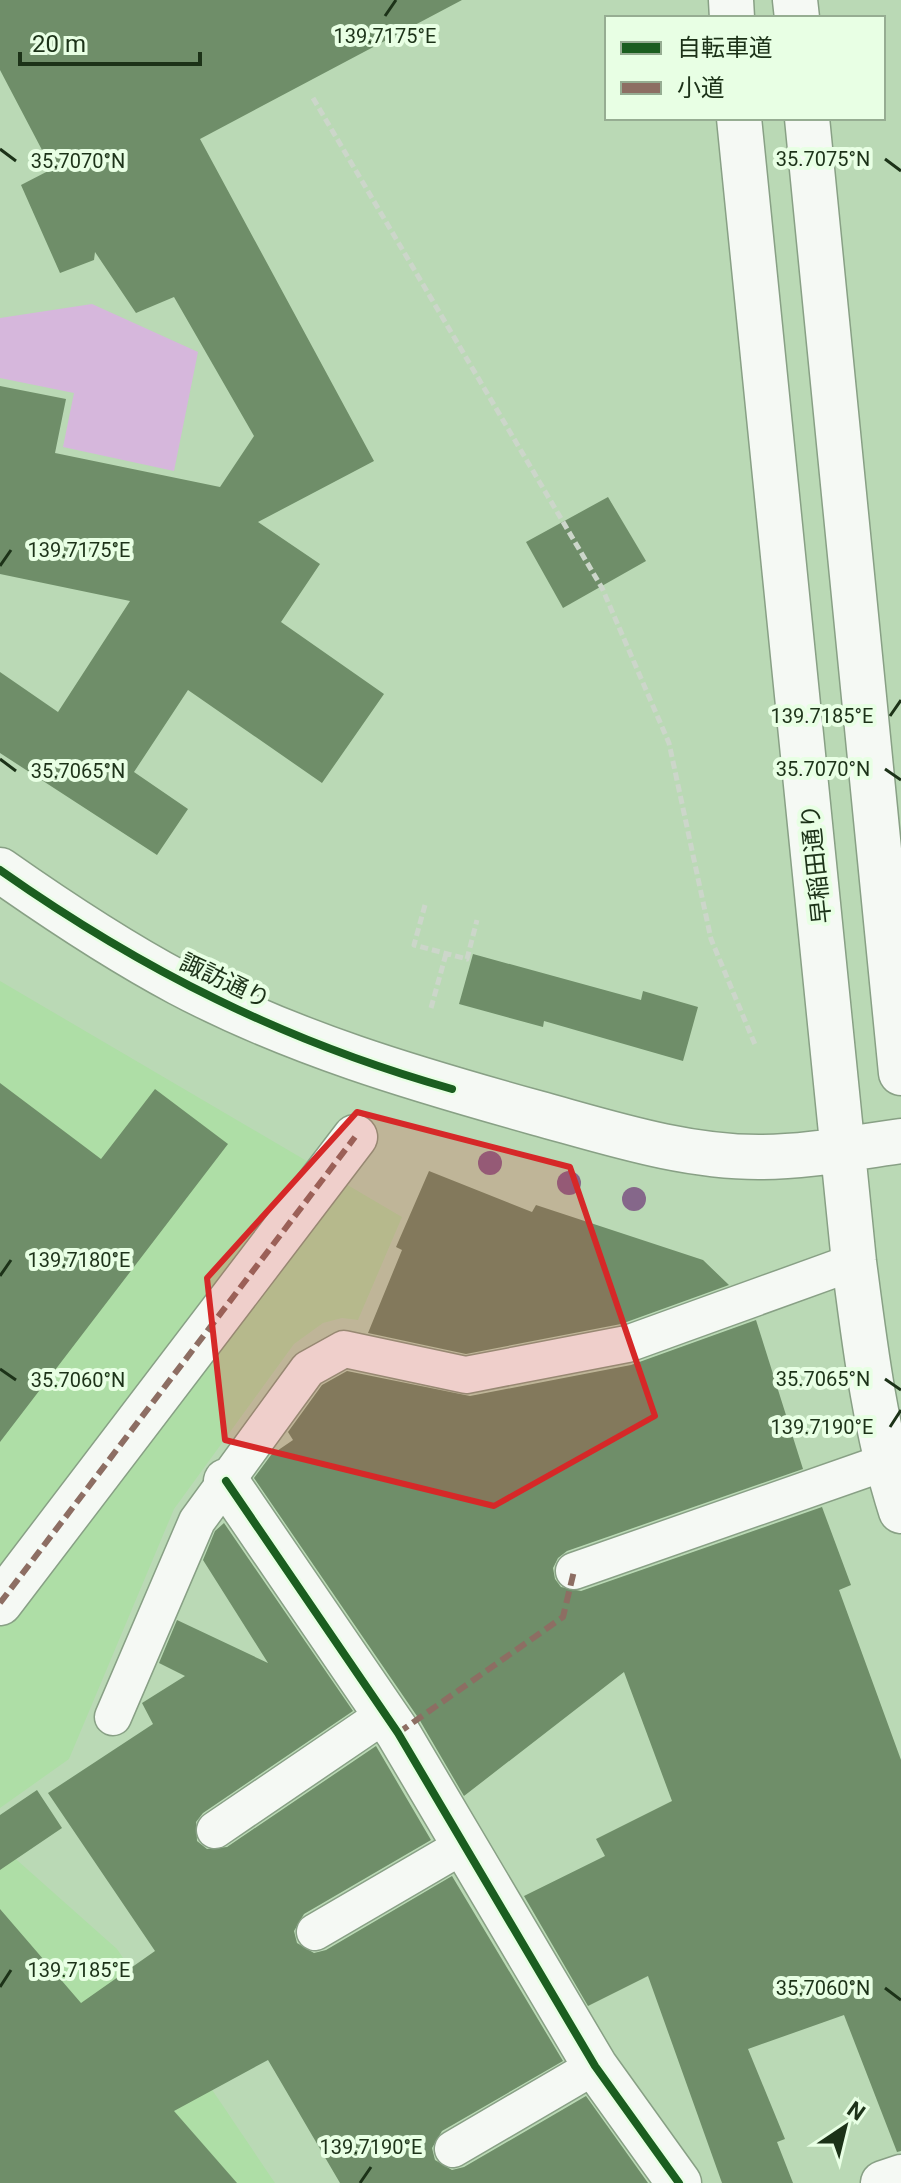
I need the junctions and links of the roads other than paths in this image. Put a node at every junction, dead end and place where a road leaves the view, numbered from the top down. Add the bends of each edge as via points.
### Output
1 (739, 120) edge
2 (807, 120) edge
3 (0, 870) edge
4 (901, 1073) edge
5 (355, 1137) dead end
6 (901, 1141) edge
7 (842, 1149) junction
8 (854, 1262) junction
9 (886, 1462) junction
10 (226, 1481) junction
11 (901, 1511) edge
12 (574, 1571) dead end
13 (0, 1603) edge
14 (384, 1715) junction
15 (113, 1717) dead end
16 (215, 1830) dead end
17 (464, 1845) junction
18 (315, 1932) dead end
19 (595, 2066) junction
20 (453, 2149) dead end
21 (901, 2177) edge
22 (679, 2183) edge
23 (883, 2183) edge

1 - 7 main road, 早稲田通り
2 - 4 main road
3 - 7 main road, 諏訪通り via 179,983 302,1039 397,1074 666,1146 764,1157
5 - 13 main road
6 - 7 main road, 諏訪通り
7 - 8 main road, 早稲田通り
8 - 9 main road, 早稲田通り
8 - 10 lane via 627,1344 466,1375 344,1349 308,1369
9 - 11 main road, 早稲田通り
9 - 12 lane
10 - 14 main road
10 - 15 lane via 197,1521
14 - 16 lane
14 - 17 main road
17 - 18 lane
17 - 19 main road
19 - 20 lane
19 - 22 main road
21 - 23 main road

